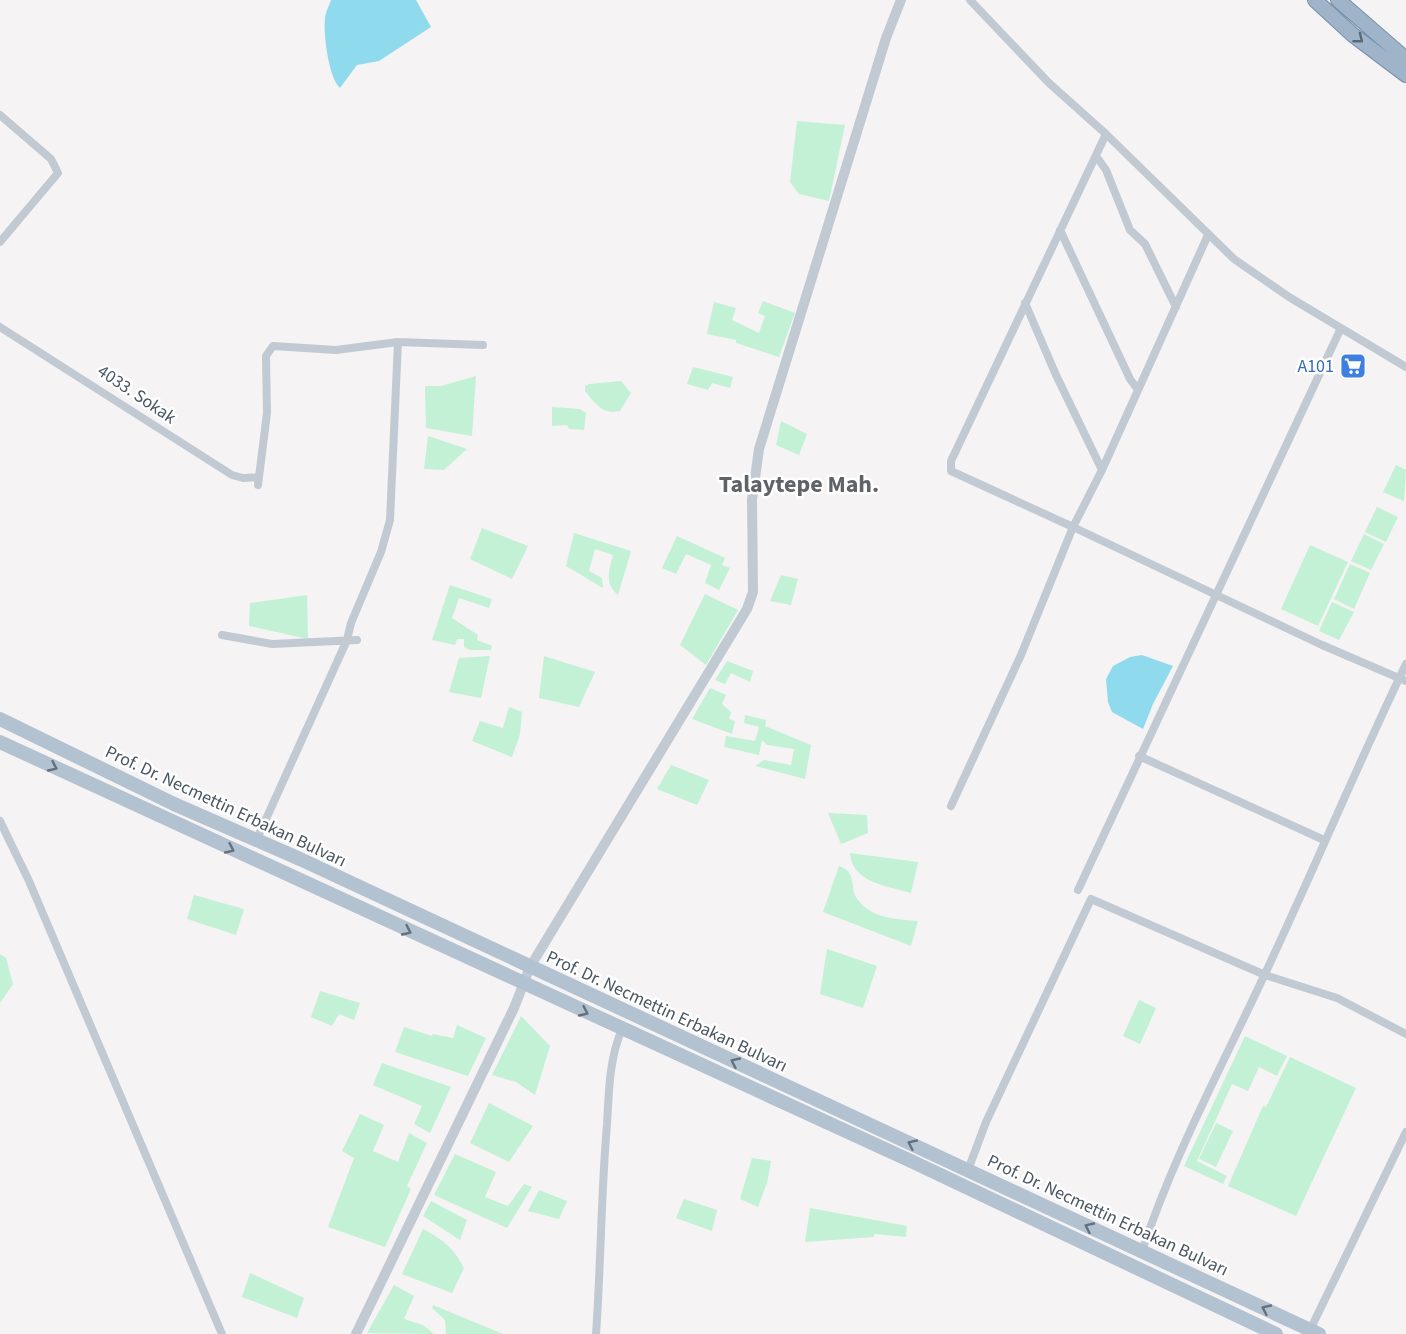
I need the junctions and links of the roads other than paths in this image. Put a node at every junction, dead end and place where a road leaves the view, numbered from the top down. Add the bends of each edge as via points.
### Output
1 (901, 0) edge
2 (970, 0) edge
3 (1315, 0) edge
4 (1338, 0) edge
5 (1406, 59) edge
6 (1406, 75) edge
7 (0, 115) edge
8 (1106, 134) junction
9 (1096, 156) junction
10 (1060, 230) junction
11 (1208, 235) junction
12 (0, 242) edge
13 (1025, 303) junction
14 (1176, 307) junction
15 (0, 327) edge
16 (1341, 328) junction
17 (398, 342) junction
18 (483, 345) dead end
19 (1406, 367) edge
20 (1138, 390) junction
21 (1102, 470) junction
22 (1073, 527) junction
23 (1215, 593) junction
24 (222, 635) dead end
25 (352, 640) junction
26 (1406, 664) edge
27 (1403, 680) edge
28 (0, 719) edge
29 (0, 742) edge
30 (1139, 756) junction
31 (951, 806) dead end
32 (0, 821) edge
33 (1324, 840) junction
34 (256, 841) junction
35 (1078, 890) dead end
36 (530, 967) junction
37 (1265, 975) junction
38 (522, 984) junction
39 (622, 1029) junction
40 (1406, 1034) edge
41 (1406, 1132) edge
42 (968, 1170) junction
43 (1142, 1251) junction
44 (1315, 1332) edge
45 (222, 1334) edge
46 (356, 1334) edge
47 (596, 1334) edge
48 (1276, 1334) edge

1 - 36 street via 759,449 752,500 753,592 747,609
2 - 8 street via 1049,83
3 -> 6 highway
4 - 5 highway
7 - 12 street via 51,159 58,173
8 - 9 street
8 - 11 street
9 - 10 street
9 - 14 street via 1106,170 1130,230 1145,244
10 - 13 street
10 - 20 street
11 - 14 street
11 - 16 street via 1234,259
13 - 21 street
13 - 22 street via 949,466 954,474
14 - 20 street
15 - 17 street, 4033. Sokak via 232,475 259,481 267,413 268,349 273,346 336,350
16 - 19 street
16 - 23 street
17 - 18 street
17 - 25 street via 390,520 351,623
20 - 21 street
21 - 22 street
22 - 23 street
22 - 31 street via 1021,655
23 - 27 street
23 - 30 street
24 - 25 street via 272,644
25 - 34 street
26 - 27 street
27 - 33 street
28 - 34 main road, Prof. Dr. Necmettin Erbakan Bulvarı
29 -> 38 main road, Prof. Dr. Necmettin Erbakan Bulvarı
30 - 33 street
30 - 35 street
32 - 45 street
33 - 37 street
34 - 36 main road, Prof. Dr. Necmettin Erbakan Bulvarı
36 - 38 street
42 -> 36 main road, Prof. Dr. Necmettin Erbakan Bulvarı
37 - 40 street via 1337,998
37 - 42 street via 1091,899 986,1122
37 - 43 street via 1156,1206
38 -> 39 main road, Prof. Dr. Necmettin Erbakan Bulvarı
38 - 46 street via 514,1008
39 - 47 street via 614,1048 601,1195
39 - 48 main road, Prof. Dr. Necmettin Erbakan Bulvarı
41 - 44 street
43 -> 42 main road, Prof. Dr. Necmettin Erbakan Bulvarı
44 -> 43 main road, Prof. Dr. Necmettin Erbakan Bulvarı

